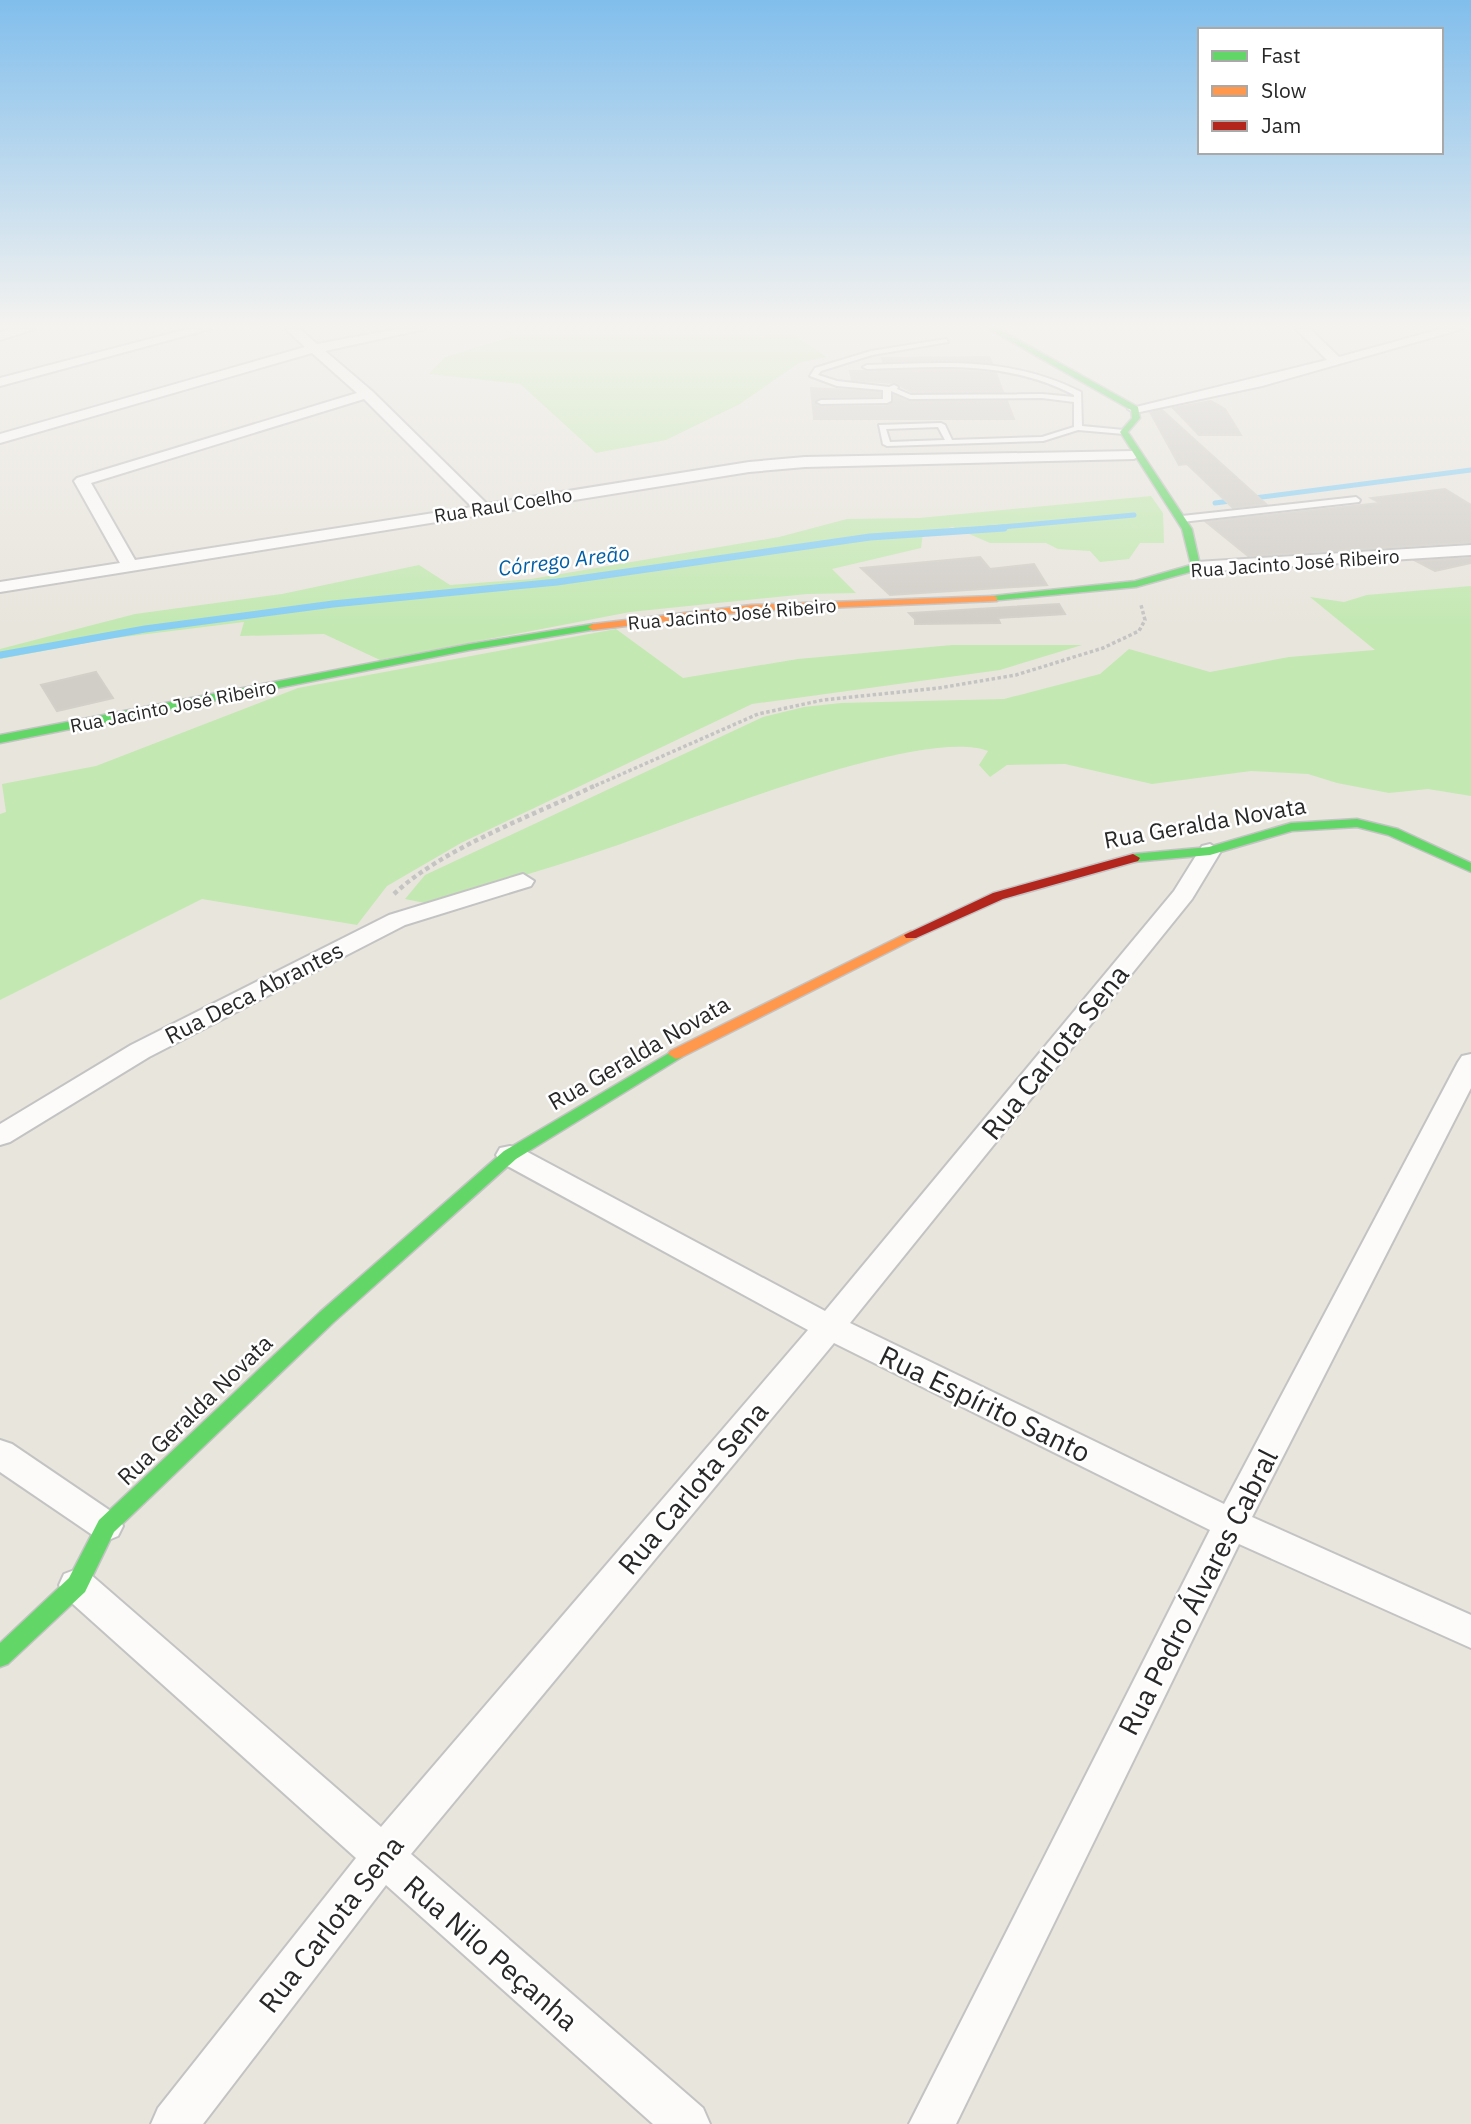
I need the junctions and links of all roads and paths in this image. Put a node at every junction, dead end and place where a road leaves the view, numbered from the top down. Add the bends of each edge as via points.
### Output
1 (38, 428) edge
2 (255, 428) edge
3 (401, 428) edge
4 (882, 428) edge
5 (943, 428) edge
6 (1078, 428) edge
7 (1079, 428) edge
8 (1127, 428) edge
9 (1124, 432) junction
10 (0, 439) edge
11 (949, 441) junction
12 (1135, 455) junction
13 (1356, 500) dead end
14 (483, 509) junction
15 (1182, 519) junction
16 (1471, 550) edge
17 (130, 566) junction
18 (1198, 567) junction
19 (1136, 584) junction
20 (0, 587) edge
21 (0, 739) edge
22 (1210, 850) junction
23 (1471, 868) edge
24 (523, 881) dead end
25 (397, 920) junction
26 (1471, 1062) edge
27 (0, 1136) edge
28 (510, 1155) junction
29 (829, 1327) junction
30 (0, 1454) edge
31 (1231, 1524) junction
32 (106, 1526) junction
33 (77, 1585) junction
34 (1471, 1632) edge
35 (0, 1657) edge
36 (382, 1857) junction
37 (174, 2124) edge
38 (687, 2124) edge
39 (932, 2124) edge

1 - 10 street
2 - 17 street via 82,481
3 - 14 street
4 - 11 lane via 887,444
5 - 11 lane
6 - 11 lane via 1044,439
7 - 9 lane
8 - 9 street
9 - 12 street
12 - 14 street, Rua Raul Coelho via 763,466
12 - 15 street
13 - 15 lane
14 - 17 street, Rua Raul Coelho
15 - 18 street
16 - 18 street, Rua Jacinto José Ribeiro
17 - 20 street, Rua Raul Coelho
18 - 19 street, Rua Jacinto José Ribeiro
19 - 21 street, Rua Jacinto José Ribeiro via 976,600 751,608 630,621 470,647
19 - 25 path via 1145,620 1139,631 1115,642 1016,675 823,700 758,714 607,780 411,878 387,900
22 - 23 street, Rua Geralda Novata via 1291,827 1357,823 1393,832
22 - 28 street, Rua Geralda Novata via 1118,861 998,896 894,943 665,1060
22 - 29 street, Rua Carlota Sena via 1184,894
24 - 25 street, Rua Deca Abrantes
25 - 27 street, Rua Deca Abrantes via 140,1051
26 - 31 street, Rua Pedro Álvares Cabral
28 - 29 street, Rua Espírito Santo
28 - 32 street, Rua Geralda Novata via 327,1317
29 - 31 street, Rua Espírito Santo
29 - 36 street, Rua Carlota Sena
30 - 32 street
31 - 34 street, Rua Espírito Santo
31 - 39 street, Rua Pedro Álvares Cabral
32 - 33 street, Rua Geralda Novata
33 - 35 street, Rua Geralda Novata
33 - 36 street, Rua Nilo Peçanha
36 - 37 street, Rua Carlota Sena
36 - 38 street, Rua Nilo Peçanha

